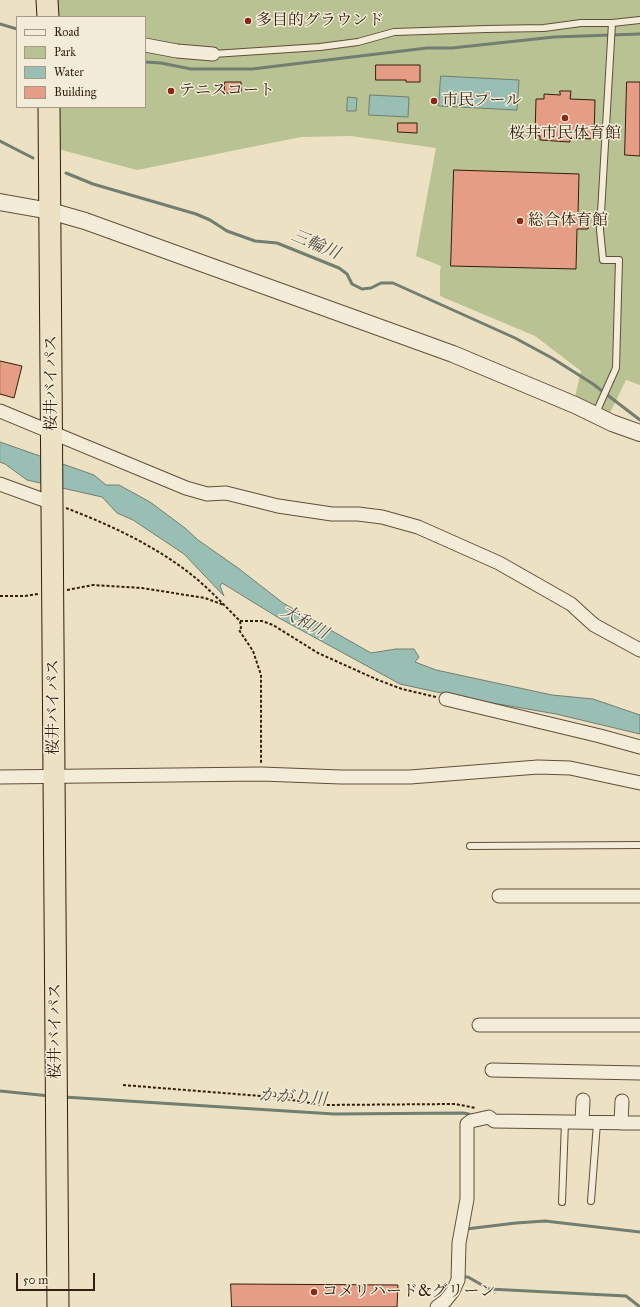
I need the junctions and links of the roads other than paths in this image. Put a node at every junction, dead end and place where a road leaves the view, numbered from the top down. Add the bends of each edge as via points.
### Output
1 (47, 0) edge
2 (48, 16) edge
3 (640, 20) edge
4 (612, 23) junction
5 (146, 45) edge
6 (213, 54) joint
7 (49, 108) edge
8 (0, 202) edge
9 (50, 211) junction
10 (0, 411) edge
11 (598, 411) junction
12 (640, 433) edge
13 (52, 440) junction
14 (0, 484) edge
15 (52, 496) junction
16 (640, 650) edge
17 (446, 699) road end
18 (640, 747) edge
19 (55, 776) junction
20 (0, 777) edge
21 (640, 784) edge
22 (640, 845) edge
23 (470, 846) dead end
24 (499, 896) dead end
25 (640, 896) edge
26 (479, 1025) dead end
27 (640, 1025) edge
28 (492, 1070) dead end
29 (640, 1073) edge
30 (583, 1100) dead end
31 (622, 1101) dead end
32 (565, 1122) junction
33 (582, 1122) junction
34 (597, 1123) junction
35 (621, 1123) junction
36 (640, 1123) edge
37 (591, 1201) dead end
38 (562, 1202) dead end
39 (58, 1307) edge
40 (437, 1307) edge

1 - 2 highway
3 - 4 lane
4 - 6 lane via 581,23 544,28 394,32 358,42 320,47
4 - 11 lane via 600,230 603,260 619,260 616,368
5 - 6 street
7 - 9 highway, 桜井バイパス
8 - 9 street
9 - 11 street via 85,221 453,354
9 - 13 highway, 桜井バイパス
10 - 13 street
11 - 12 street via 612,423
13 - 15 highway, 桜井バイパス
13 - 16 street via 207,494 226,493 278,506 332,514 382,517 418,527 499,563 571,604 594,625
14 - 15 street
15 - 19 highway, 桜井バイパス
17 - 18 street
19 - 20 street
19 - 21 street via 261,774 410,777 520,768 570,768
19 - 39 highway, 桜井バイパス
22 - 23 lane
24 - 25 street
26 - 27 street
28 - 29 street
30 - 33 street
31 - 35 street
32 - 33 street
32 - 38 lane
32 - 40 street via 494,1121 489,1117 467,1124 467,1199 459,1243 458,1280 453,1291
33 - 34 street
34 - 35 street
34 - 37 lane
35 - 36 street

